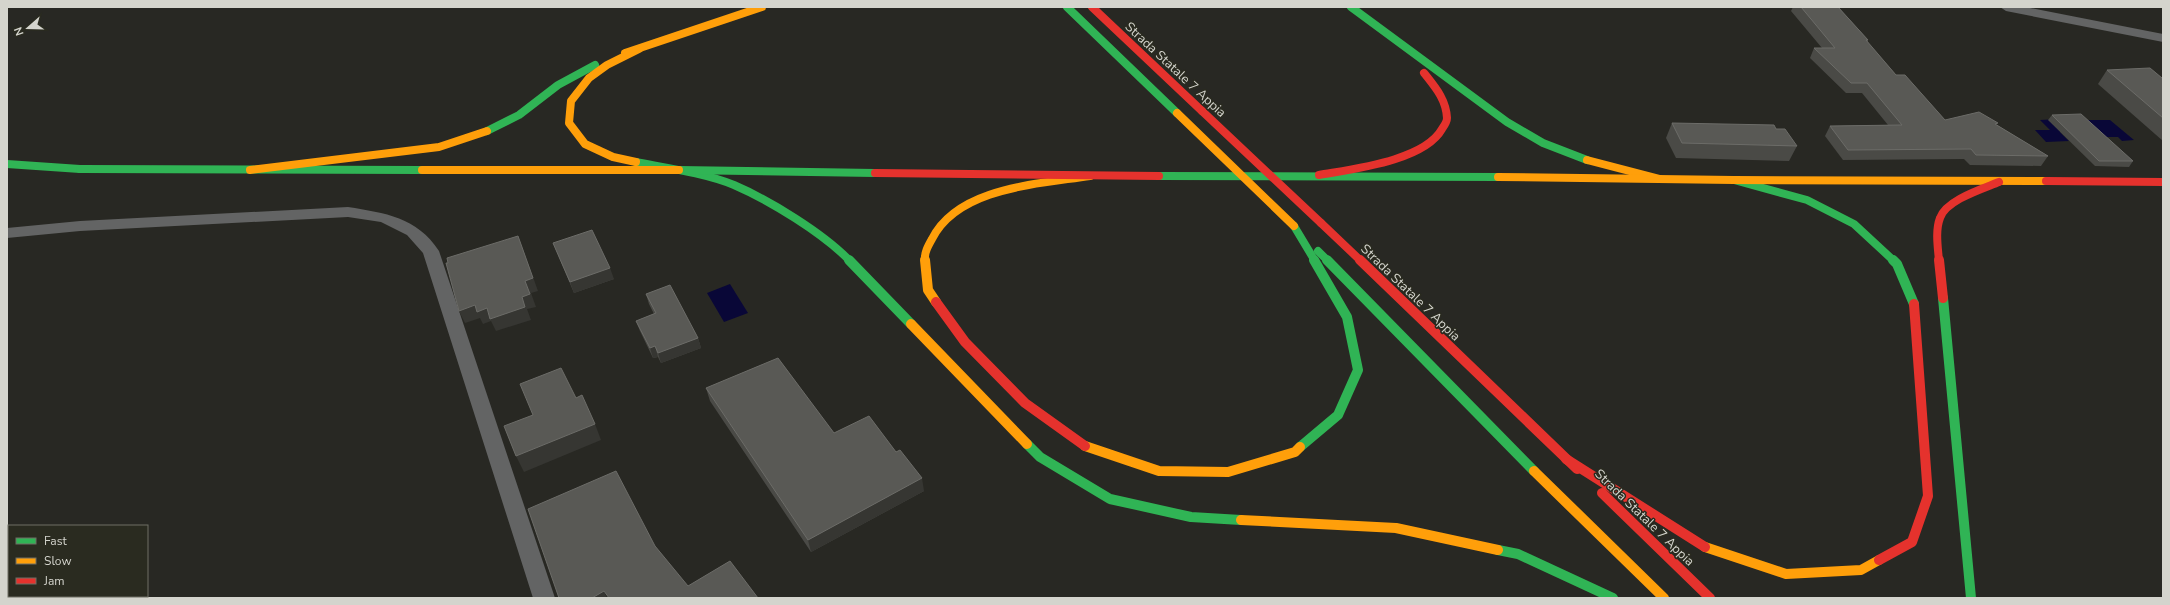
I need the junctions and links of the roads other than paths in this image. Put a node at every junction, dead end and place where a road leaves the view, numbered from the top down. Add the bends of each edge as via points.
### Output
1 (762, 7) edge
2 (1058, 7) edge
3 (1067, 7) edge
4 (1092, 7) edge
5 (1339, 7) edge
6 (1351, 7) edge
7 (2006, 7) edge
8 (1086, 25) junction
9 (1126, 26) dead end
10 (2163, 38) edge
11 (639, 48) junction
12 (1146, 57) junction
13 (7, 164) edge
14 (80, 169) junction
15 (7, 170) edge
16 (250, 170) junction
17 (678, 170) junction
18 (1319, 175) junction
19 (1090, 176) junction
20 (1660, 179) junction
21 (1734, 180) junction
22 (1999, 182) junction
23 (2163, 182) edge
24 (1294, 226) junction
25 (7, 233) edge
26 (1566, 459) junction
27 (544, 598) edge
28 (1613, 598) edge
29 (1664, 598) edge
30 (1710, 598) edge
31 (1971, 598) edge

1 - 11 main road
2 - 8 main road
3 - 8 main road
4 - 12 main road, Strada Statale 7 Appia
5 - 18 main road via 1418,67 1438,86 1449,106 1446,124 1435,141 1413,152
6 - 20 main road via 1507,122 1543,143 1588,160
7 - 10 street
8 - 24 main road, bridge
9 - 12 main road
11 - 16 main road via 579,72 519,115 480,134 439,146
11 - 17 main road via 589,78 571,101 569,122 584,144 613,157
12 - 26 main road, Strada Statale 7 Appia, bridge
13 - 14 main road
14 - 15 main road
14 - 16 main road
16 - 17 main road
17 - 19 main road
17 - 28 main road via 733,185 792,216 846,257 1040,456 1110,498 1191,517 1396,528 1518,554
18 - 19 main road
18 - 20 main road
19 - 24 main road via 1005,190 965,204 938,227 924,255 928,290 965,342 1025,402 1084,446 1159,472 1228,472 1295,452 1338,415 1358,370 1347,317
20 - 21 main road
21 - 22 main road
21 - 26 main road via 1807,200 1847,220 1897,264 1915,307 1928,496 1912,542 1861,570 1786,574 1700,545
22 - 23 main road
22 - 31 main road via 1956,201 1941,214 1936,233
24 - 29 main road via 1477,415
25 - 27 street via 80,226 348,212 384,218 413,231 431,251 530,562
26 - 30 main road, Strada Statale 7 Appia

